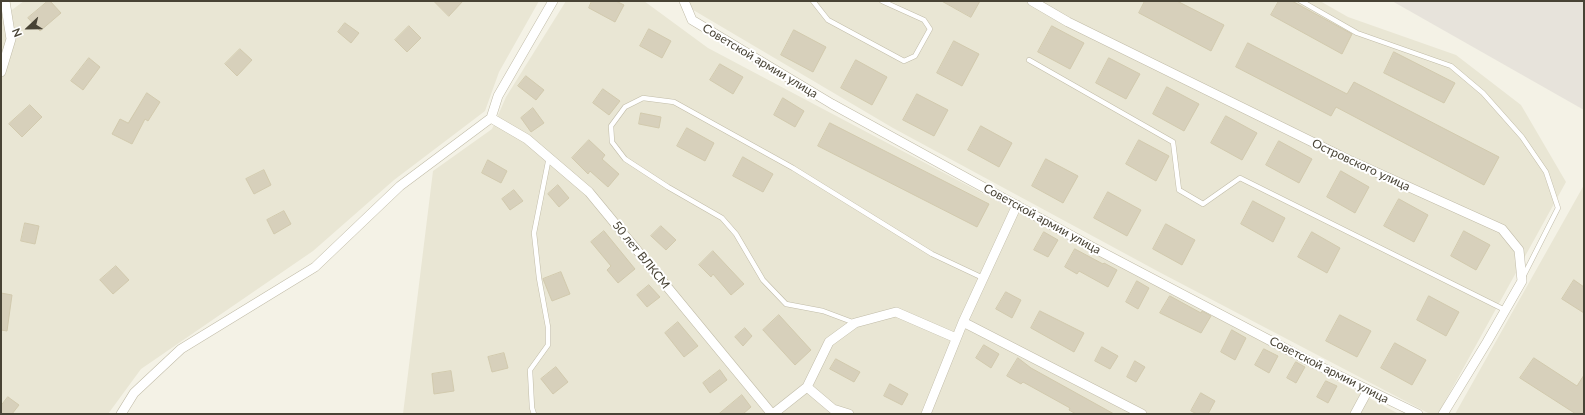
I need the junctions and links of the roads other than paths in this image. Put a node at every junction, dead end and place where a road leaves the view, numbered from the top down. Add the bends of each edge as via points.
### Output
1 (4, 1) edge
2 (553, 1) edge
3 (684, 1) edge
4 (813, 1) edge
5 (882, 1) edge
6 (1032, 1) edge
7 (1301, 1) edge
8 (1029, 60) dead end
9 (1, 72) edge
10 (491, 118) junction
11 (549, 157) junction
12 (1016, 205) junction
13 (983, 278) junction
14 (1522, 281) junction
15 (1505, 310) junction
16 (963, 322) junction
17 (855, 323) junction
18 (956, 338) junction
19 (806, 387) junction
20 (1368, 390) junction
21 (121, 414) edge
22 (534, 414) edge
23 (773, 414) edge
24 (849, 414) edge
25 (926, 414) edge
26 (1142, 414) edge
27 (1355, 414) edge
28 (1418, 414) edge
29 (1443, 414) edge

1 - 9 street via 11,39
2 - 10 street via 498,96
3 - 12 street, Советской армии улица via 692,20 832,104
4 - 5 lane via 828,20 904,61 915,56 930,29 924,20
6 - 14 street, Островского улица via 1068,22 1349,160 1502,229 1519,250
7 - 14 lane via 1357,33 1451,66 1483,93 1522,137 1546,172 1558,208
8 - 15 lane via 1173,142 1178,190 1203,204 1240,178
10 - 11 street, 50 лет ВЛКСМ via 527,139
10 - 21 street via 400,186 315,267 181,349 134,393
11 - 22 lane via 534,233 548,327 548,345 530,370
11 - 23 street, 50 лет ВЛКСМ via 589,192
12 - 13 street
12 - 20 street, Советской армии улица via 1099,251
13 - 16 street
13 - 17 lane via 932,254 794,168 674,102 643,98 625,107 611,126 612,142 625,159 722,218 736,234 763,280 786,304 823,311
14 - 15 street
15 - 29 street
16 - 18 street
16 - 26 street
17 - 18 street via 896,312
17 - 19 street via 829,342
18 - 25 street
19 - 23 street
19 - 24 street via 833,409
20 - 27 street
20 - 28 street, Советской армии улица

